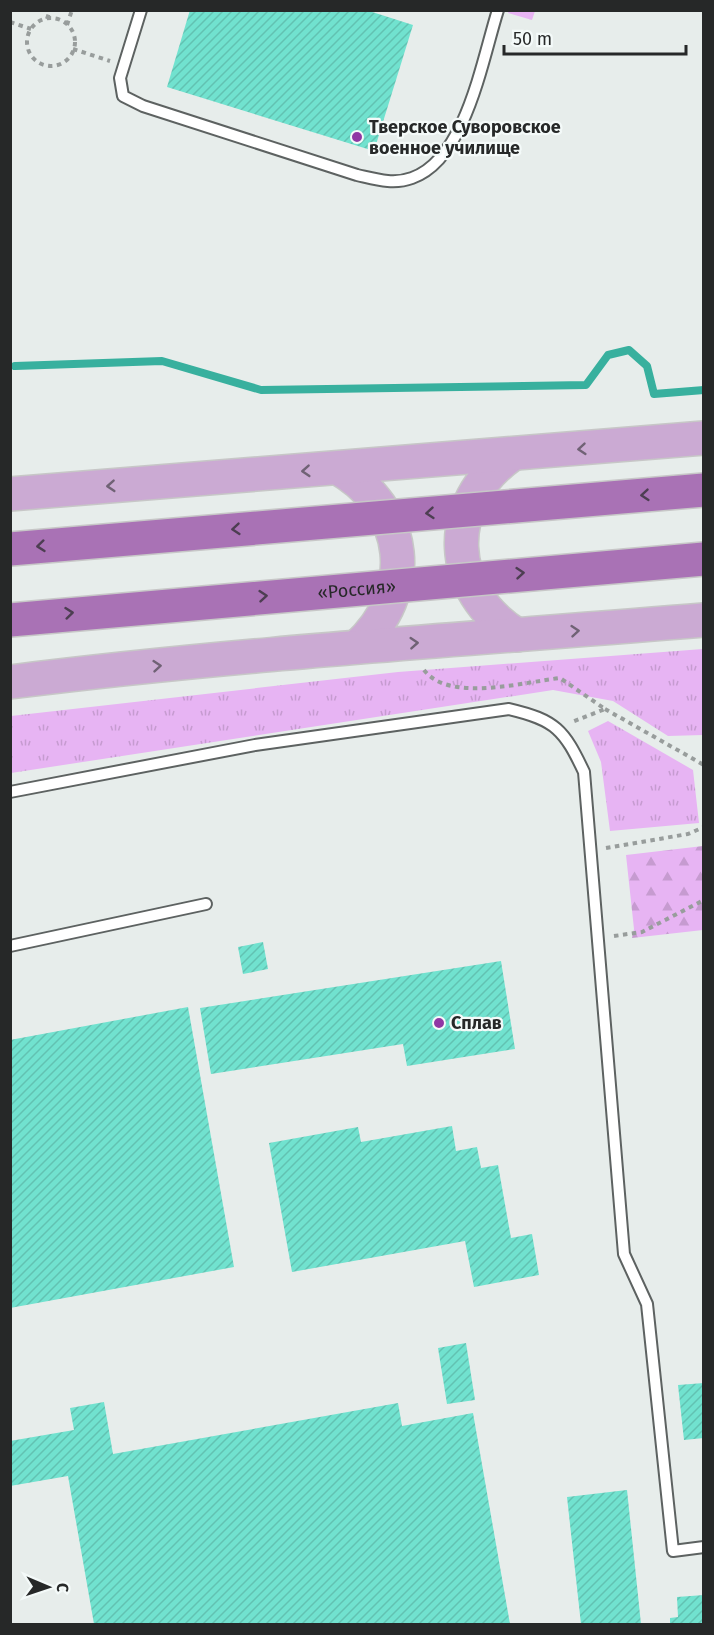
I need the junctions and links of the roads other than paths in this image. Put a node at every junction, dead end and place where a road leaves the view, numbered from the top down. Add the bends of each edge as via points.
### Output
1 (141, 10) edge
2 (498, 10) edge
3 (704, 438) edge
4 (511, 455) junction
5 (338, 468) junction
6 (704, 490) edge
7 (10, 494) edge
8 (10, 549) edge
9 (704, 559) edge
10 (10, 620) edge
11 (704, 620) edge
12 (517, 635) junction
13 (357, 647) junction
14 (10, 682) edge
15 (10, 792) edge
16 (206, 904) dead end
17 (10, 946) edge
18 (704, 1547) edge

1 - 2 lane via 120,78 123,96 143,106 387,182 410,179 430,169 450,147 467,109
3 -> 4 main road
4 - 5 main road
4 - 12 main road via 487,475 470,501 461,547 467,578 481,605
5 -> 7 main road
5 - 13 main road via 363,485 383,509 397,552 396,583 386,612
6 -> 8 highway, bridge
10 -> 9 highway, «Россия», bridge
12 -> 11 main road
13 -> 12 main road
14 -> 13 main road
15 - 18 lane via 255,745 509,709 537,716 558,728 584,772 624,1254 646,1304 673,1551
16 - 17 lane

